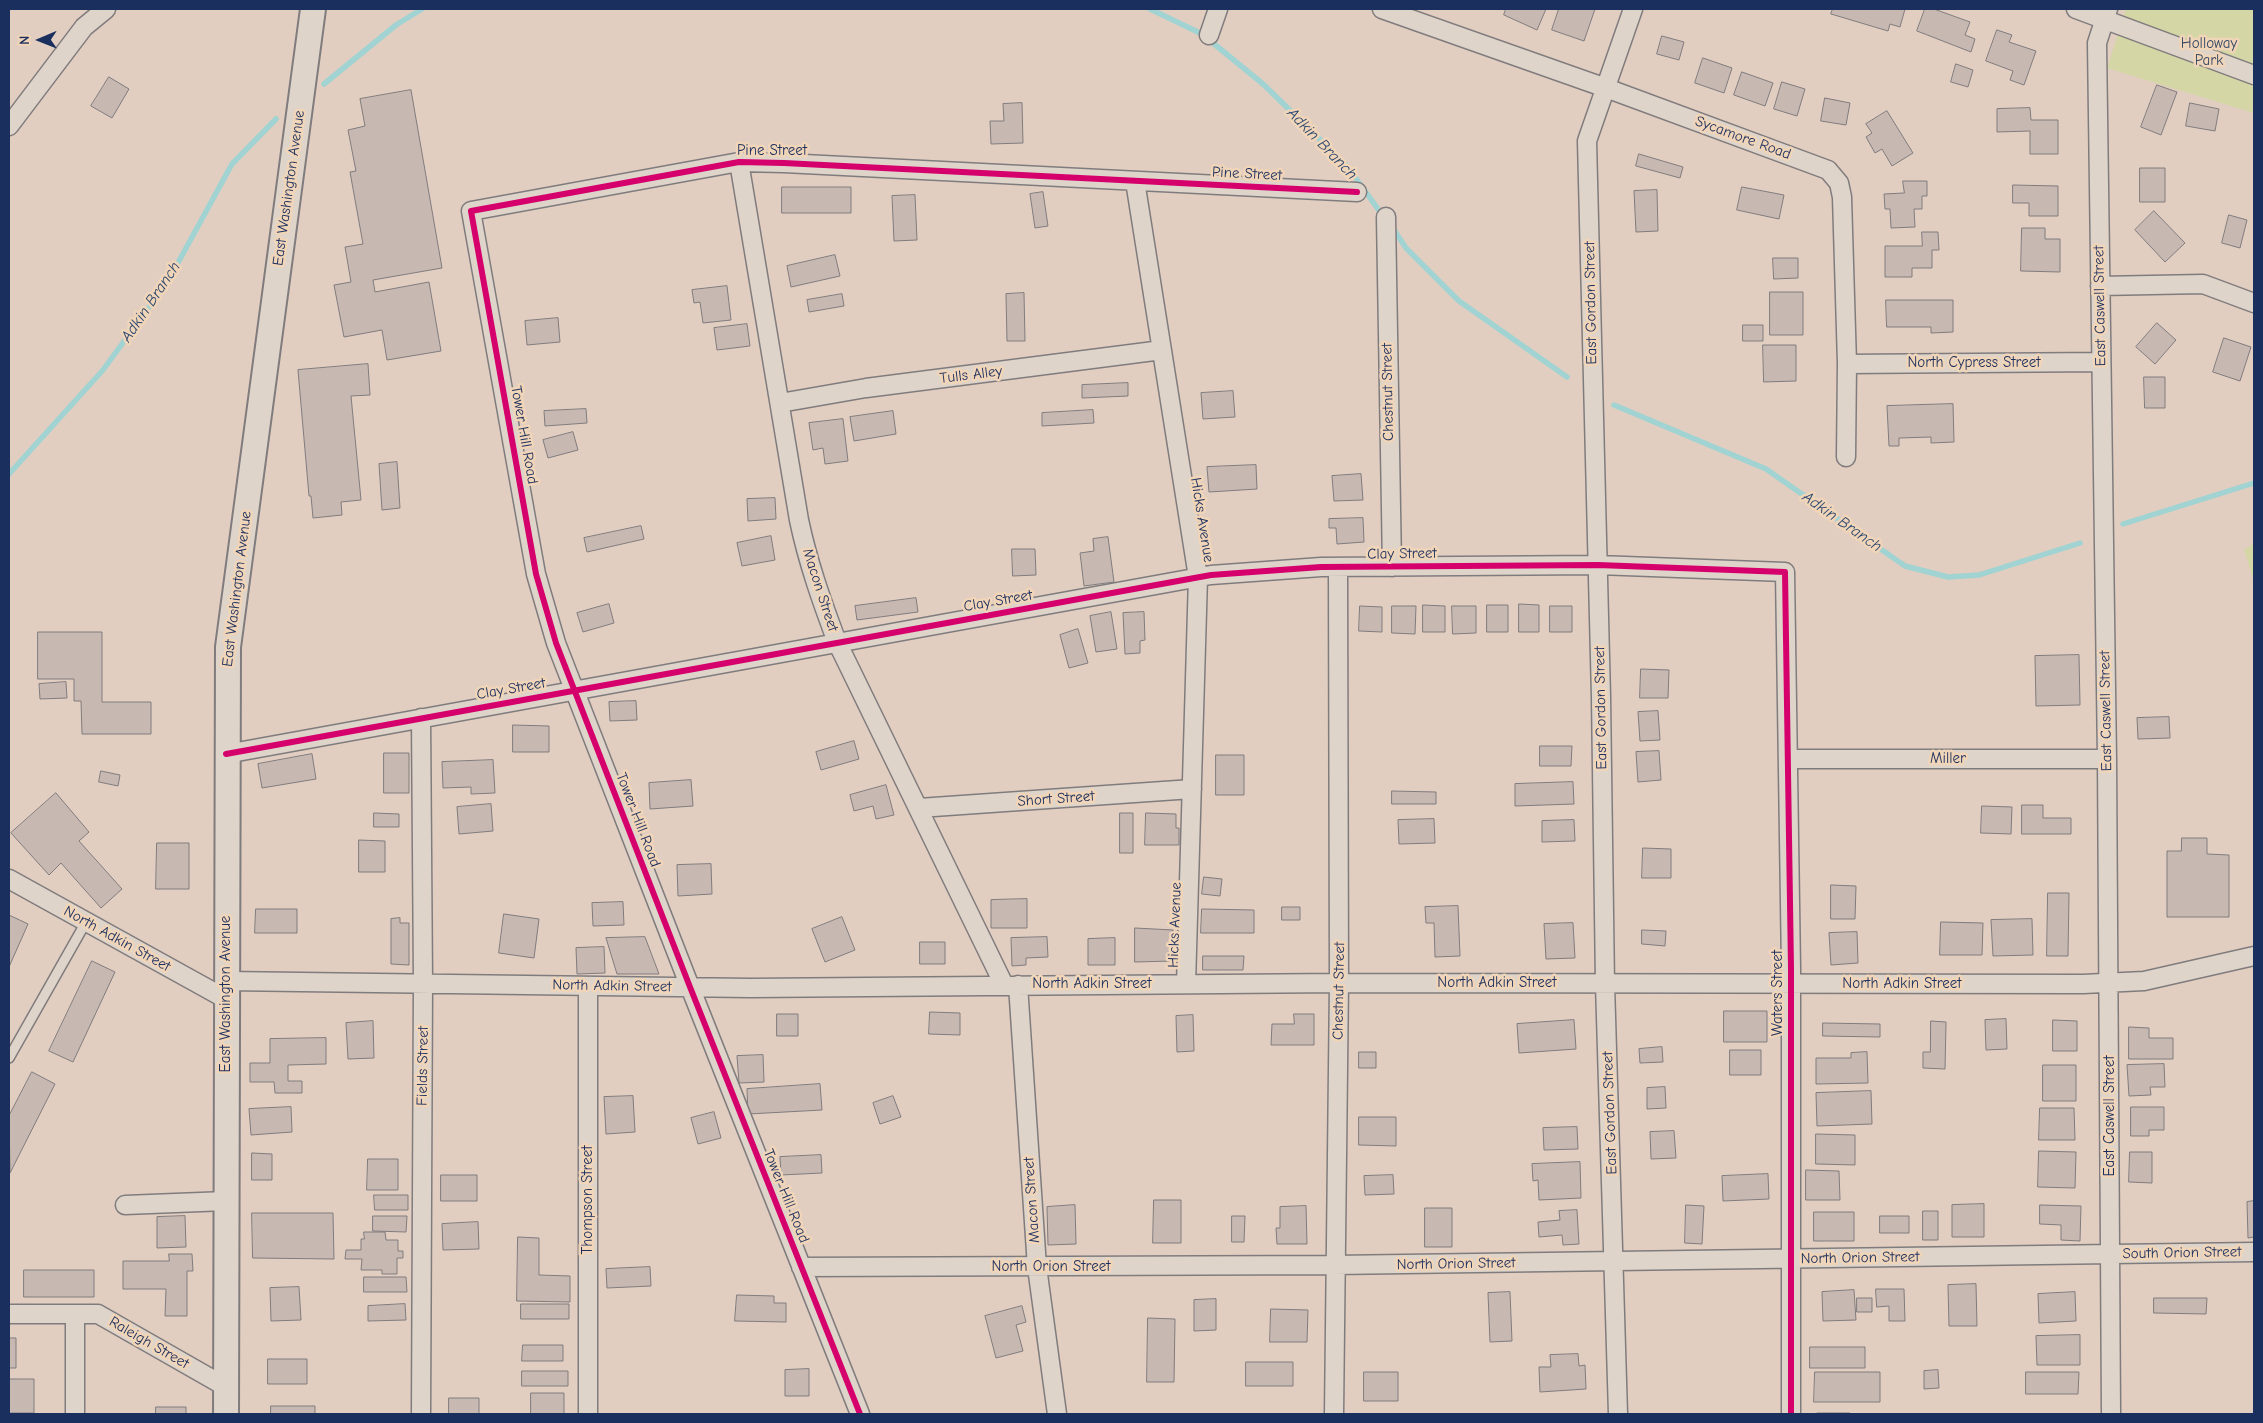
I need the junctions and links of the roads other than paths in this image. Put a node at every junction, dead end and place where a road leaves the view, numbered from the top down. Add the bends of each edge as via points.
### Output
1 (106, 9) edge
2 (313, 9) edge
3 (1218, 9) edge
4 (1382, 9) edge
5 (1633, 9) edge
6 (2076, 9) edge
7 (2106, 14) edge
8 (1209, 35) dead end
9 (2254, 75) edge
10 (1606, 88) junction
11 (9, 126) edge
12 (739, 162) junction
13 (1135, 181) junction
14 (1358, 192) dead end
15 (471, 211) joint
16 (1386, 217) dead end
17 (2100, 286) junction
18 (2254, 304) edge
19 (1162, 350) junction
20 (2101, 362) junction
21 (1847, 364) junction
22 (780, 402) junction
23 (1846, 457) dead end
24 (1598, 565) junction
25 (1338, 567) junction
26 (1392, 567) junction
27 (1784, 572) joint
28 (1198, 577) junction
29 (837, 642) junction
30 (574, 690) junction
31 (421, 718) junction
32 (226, 754) junction
33 (1788, 759) junction
34 (2107, 759) junction
35 (1192, 789) junction
36 (919, 808) junction
37 (9, 879) edge
38 (86, 922) junction
39 (2254, 956) edge
40 (424, 983) junction
41 (1339, 983) junction
42 (2109, 983) junction
43 (1186, 984) junction
44 (1606, 984) junction
45 (1790, 984) junction
46 (1011, 985) junction
47 (588, 986) junction
48 (690, 987) junction
49 (226, 990) junction
50 (9, 1058) edge
51 (226, 1201) junction
52 (126, 1205) dead end
53 (2254, 1252) edge
54 (2110, 1254) junction
55 (1791, 1258) junction
56 (1615, 1262) junction
57 (1334, 1266) junction
58 (801, 1267) junction
59 (1037, 1267) junction
60 (9, 1314) edge
61 (75, 1314) junction
62 (226, 1387) junction
63 (75, 1414) edge
64 (226, 1414) edge
65 (421, 1414) edge
66 (588, 1414) edge
67 (860, 1414) edge
68 (1057, 1414) edge
69 (1334, 1414) edge
70 (1618, 1414) edge
71 (1791, 1414) edge
72 (2111, 1414) edge

1 - 11 street via 84,27
2 - 32 street, East Washington Avenue via 228,647
3 - 8 street
4 - 10 street, Sycamore Road
5 - 10 street, East Gordon Street
6 - 7 street
7 - 9 street
7 - 17 street, East Caswell Street via 2097,43
10 - 21 street, Sycamore Road via 1828,170 1839,183 1842,197
10 - 24 street, East Gordon Street via 1587,141
12 - 13 street, Pine Street
12 - 15 street, Pine Street
12 - 22 street, Macon Street
13 - 14 street, Pine Street
13 - 19 street, Hicks Avenue
15 - 30 street, Tower Hill Road via 536,574
16 - 26 street, Chestnut Street
17 - 18 street via 2203,284
17 - 20 street, East Caswell Street
19 - 22 street, Tulls Alley
19 - 28 street, Hicks Avenue
20 - 21 street, North Cypress Street
20 - 34 street, East Caswell Street
21 - 23 street, Sycamore Road
22 - 29 street, Macon Street via 807,558
24 - 26 street, Clay Street
24 - 27 street, Clay Street
24 - 44 street, East Gordon Street
25 - 26 street, Clay Street
25 - 28 street, Clay Street
25 - 41 street, Chestnut Street
27 - 33 street, Waters Street
28 - 29 street, Clay Street
28 - 35 street, Hicks Avenue
29 - 30 street, Clay Street
29 - 36 street, Macon Street
30 - 31 street, Clay Street
30 - 48 street, Tower Hill Road
31 - 32 street, Clay Street
31 - 40 street, Fields Street
32 - 49 street, East Washington Avenue
33 - 34 street, Miller
33 - 45 street, Waters Street
34 - 42 street, East Caswell Street
35 - 36 street, Short Street
35 - 43 street, Hicks Avenue
36 - 46 street, Macon Street
37 - 38 street, North Adkin Street
38 - 49 street, North Adkin Street
38 - 50 lane
39 - 42 street, North Adkin Street via 2160,978
40 - 47 street, North Adkin Street
40 - 49 street, North Adkin Street
40 - 65 street, Fields Street
41 - 43 street, North Adkin Street
41 - 44 street, North Adkin Street
41 - 57 street, Chestnut Street
42 - 45 street, North Adkin Street
42 - 54 street, East Caswell Street
43 - 46 street, North Adkin Street
44 - 45 street, North Adkin Street
44 - 56 street, East Gordon Street
45 - 55 street, Waters Street
46 - 48 street, North Adkin Street
46 - 59 street, Macon Street
47 - 48 street, North Adkin Street
47 - 66 street, Thompson Street
48 - 58 street, Tower Hill Road
49 - 51 street, East Washington Avenue
51 - 52 street
51 - 62 street, East Washington Avenue
53 - 54 street, South Orion Street
54 - 55 street, North Orion Street
54 - 72 street, East Caswell Street
55 - 56 street, North Orion Street
55 - 71 street, Waters Street
56 - 57 street, North Orion Street
56 - 70 street, East Gordon Street
57 - 59 street, North Orion Street
57 - 69 street, Chestnut Street
58 - 59 street, North Orion Street
58 - 67 street, Tower Hill Road
59 - 68 street, Macon Street
60 - 61 street, Raleigh Street
61 - 62 street, Raleigh Street via 98,1314
61 - 63 street
62 - 64 street, East Washington Avenue

